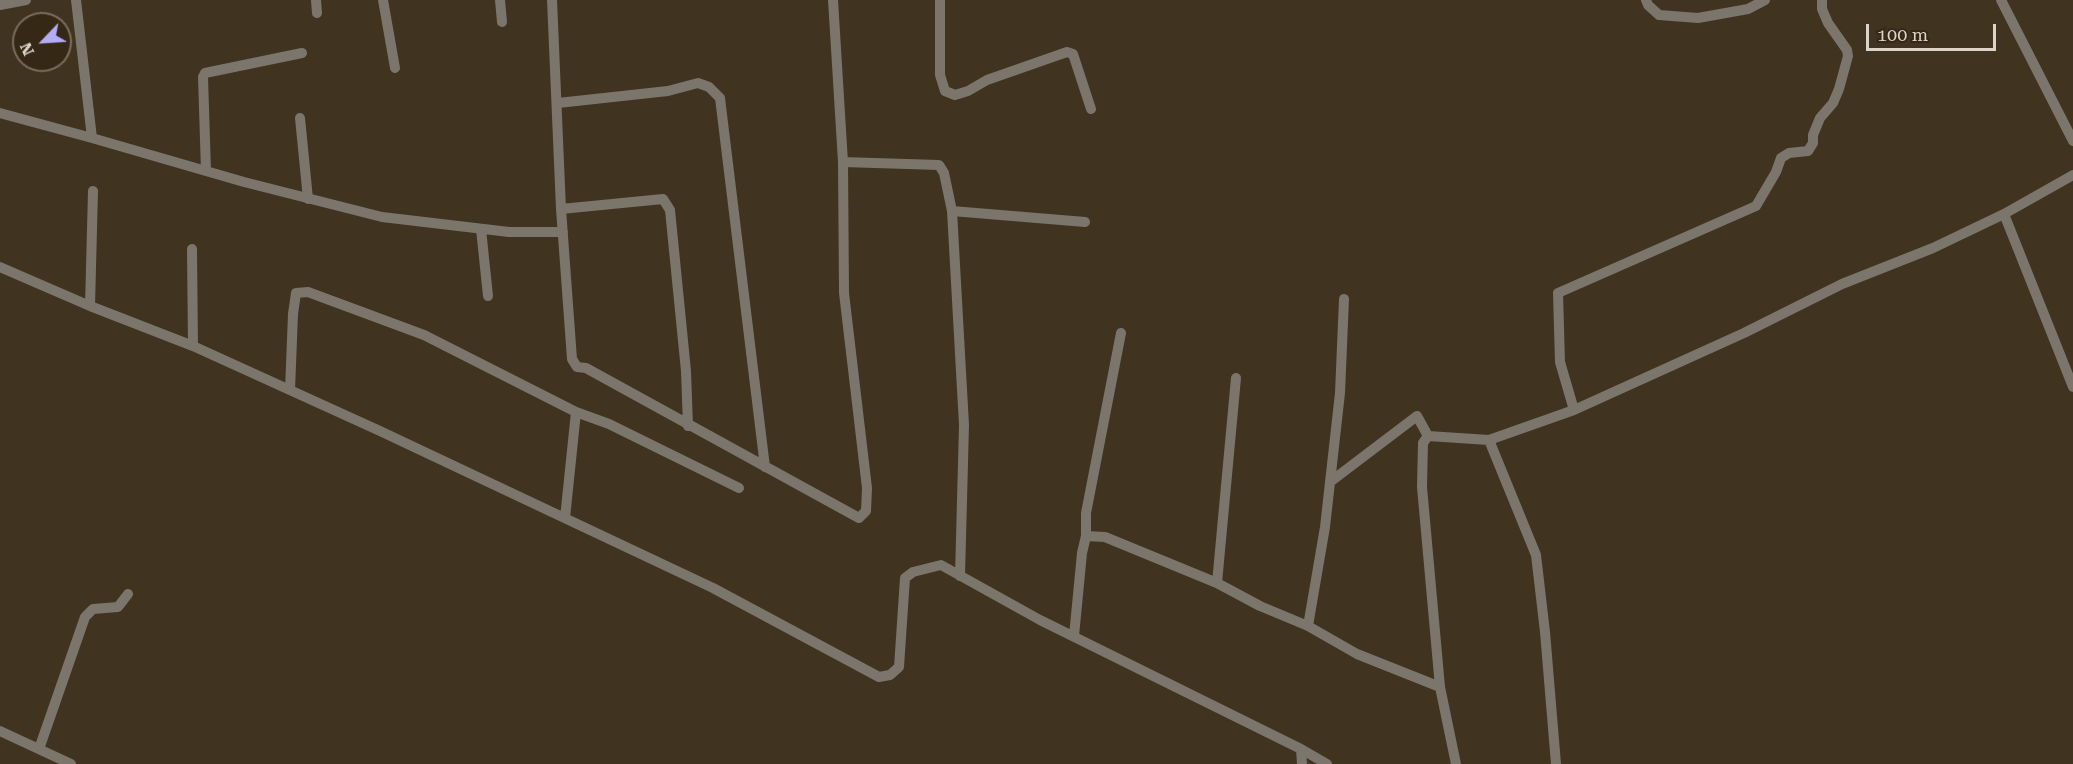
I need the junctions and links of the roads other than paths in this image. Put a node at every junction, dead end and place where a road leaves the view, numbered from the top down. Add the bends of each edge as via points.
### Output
1 (26, 0) edge
2 (76, 0) edge
3 (316, 0) edge
4 (383, 0) edge
5 (500, 0) edge
6 (552, 0) edge
7 (833, 0) edge
8 (940, 0) edge
9 (1646, 0) edge
10 (1765, 0) edge
11 (1822, 0) edge
12 (2001, 0) edge
13 (0, 5) edge
14 (317, 12) dead end
15 (502, 22) dead end
16 (302, 53) dead end
17 (395, 68) dead end
18 (558, 103) junction
19 (1091, 109) dead end
20 (0, 113) edge
21 (300, 118) dead end
22 (92, 138) junction
23 (2073, 141) edge
24 (843, 162) junction
25 (206, 171) junction
26 (2073, 175) edge
27 (93, 191) dead end
28 (309, 199) junction
29 (561, 209) junction
30 (952, 211) junction
31 (2004, 214) junction
32 (1084, 222) dead end
33 (482, 229) junction
34 (563, 232) junction
35 (192, 249) dead end
36 (0, 267) edge
37 (488, 296) dead end
38 (1344, 299) dead end
39 (90, 306) junction
40 (1121, 333) dead end
41 (193, 346) junction
42 (1236, 378) dead end
43 (2073, 387) edge
44 (291, 390) junction
45 (1574, 410) junction
46 (576, 411) junction
47 (688, 426) junction
48 (1428, 436) junction
49 (1489, 440) junction
50 (765, 467) junction
51 (1330, 482) junction
52 (739, 488) dead end
53 (565, 518) junction
54 (1086, 536) junction
55 (960, 576) junction
56 (1217, 583) junction
57 (128, 594) dead end
58 (1308, 626) junction
59 (1074, 636) junction
60 (1440, 687) junction
61 (0, 730) edge
62 (39, 748) junction
63 (1301, 749) junction
64 (70, 764) edge
65 (1302, 764) edge
66 (1327, 764) edge
67 (1456, 764) edge
68 (1556, 764) edge

1 - 13 street
2 - 22 street
3 - 14 street
4 - 17 street
5 - 15 street
6 - 18 street
7 - 24 street
8 - 19 street via 940,75 945,91 955,95 968,91 987,80 1067,52 1073,54
9 - 10 street via 1659,15 1698,18 1748,9
11 - 45 street via 1828,23 1848,56 1839,89 1820,118 1808,151 1781,158 1756,206 1558,293 1560,362
12 - 23 street
16 - 25 street via 205,73 202,77
18 - 29 street
18 - 50 street via 668,91 698,83 720,98
20 - 22 street
21 - 28 street
22 - 25 street
24 - 30 street via 939,165
24 - 50 street via 844,293 867,488 866,511 859,518
25 - 28 street
26 - 31 street
27 - 39 street
28 - 33 street via 382,217
29 - 34 street
29 - 47 street via 663,199 670,210
30 - 32 street
30 - 55 street via 964,425
31 - 43 street
31 - 45 street via 1933,248 1842,284
33 - 34 street
33 - 37 street
34 - 47 street via 572,359 577,367 586,368
35 - 41 street
36 - 39 street
38 - 51 street via 1340,393
39 - 41 street
40 - 54 street via 1086,513
41 - 44 street
42 - 56 street
44 - 46 street via 296,293 308,292 424,335
44 - 53 street
45 - 49 street
46 - 52 street
46 - 53 street
47 - 50 street
48 - 49 street
48 - 51 street via 1417,416
48 - 60 street via 1423,443 1422,488
49 - 68 street via 1536,555
51 - 58 street
53 - 55 street via 713,588 879,677 890,675 899,667 905,578 941,565
54 - 56 street via 1105,537
54 - 59 street
55 - 59 street
56 - 58 street
57 - 62 street via 118,607 93,609 85,617
58 - 60 street via 1357,654
59 - 63 street
60 - 67 street
61 - 62 street
62 - 64 street
63 - 65 street
63 - 66 street

